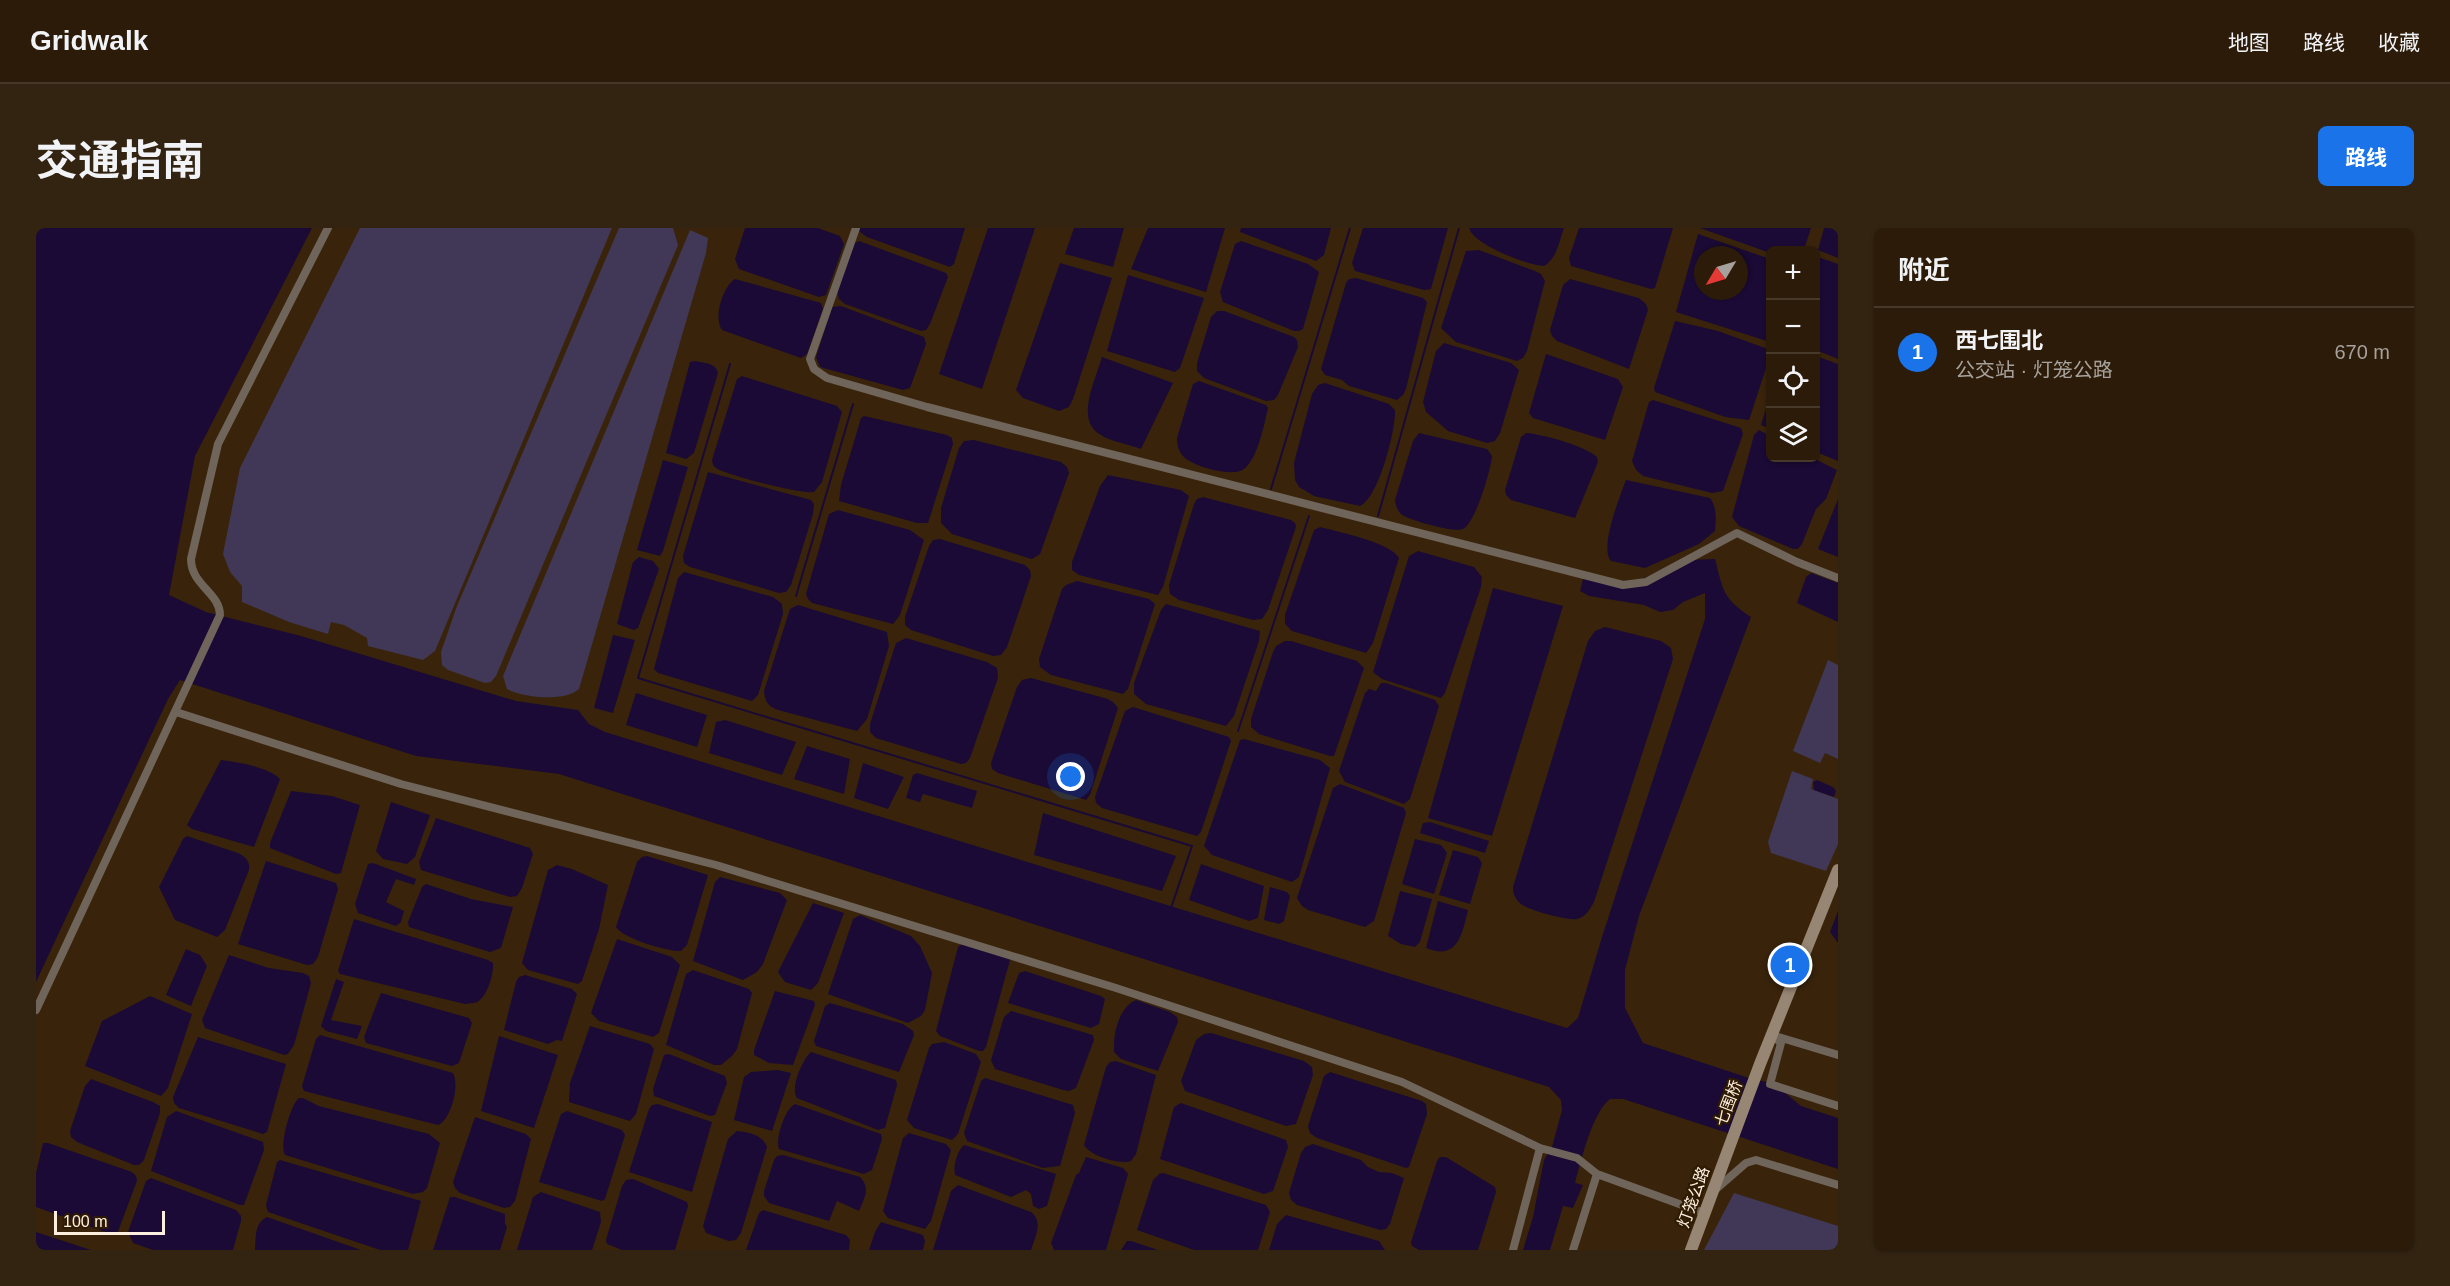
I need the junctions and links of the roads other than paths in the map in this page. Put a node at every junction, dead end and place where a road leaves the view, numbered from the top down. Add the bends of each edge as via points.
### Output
1 (328, 228) edge
2 (856, 228) edge
3 (1838, 578) edge
4 (176, 712) junction
5 (1838, 870) edge
6 (36, 1010) edge
7 (1772, 1035) junction
8 (1838, 1054) edge
9 (1838, 1106) edge
10 (1540, 1148) junction
11 (1726, 1155) joint
12 (1597, 1173) junction
13 (1838, 1185) edge
14 (1712, 1193) junction
15 (1704, 1213) junction
16 (1513, 1250) edge
17 (1573, 1250) edge
18 (1691, 1250) edge

1 - 4 street via 214,454 190,559 194,577 217,604 219,615
2 - 3 street via 810,359 814,369 827,378 1623,585 1646,582 1737,533
4 - 6 street
4 - 10 street via 402,784 716,865 1116,988 1401,1082
5 - 7 street
7 - 8 street
7 - 9 street via 1781,1043 1770,1084
7 - 11 street, 七围桥
10 - 12 street via 1577,1158
10 - 16 street
11 - 14 street, 灯笼公路
12 - 15 street
12 - 17 street
13 - 14 street via 1756,1160 1746,1163
14 - 15 street, 灯笼公路
15 - 18 street, 灯笼公路

